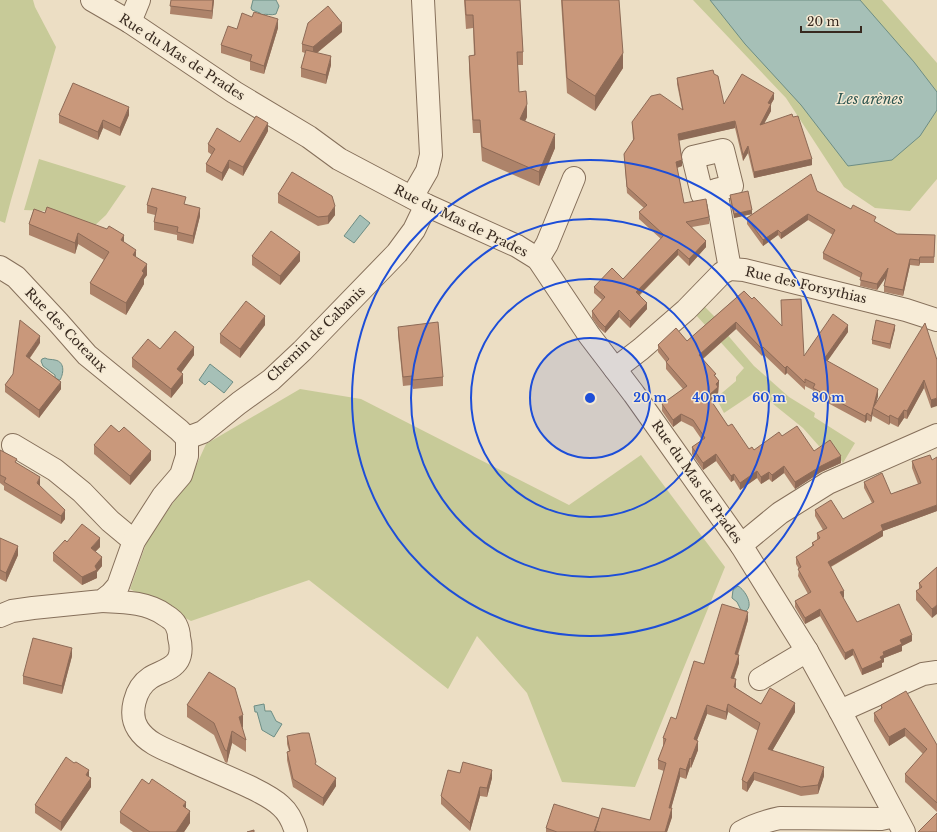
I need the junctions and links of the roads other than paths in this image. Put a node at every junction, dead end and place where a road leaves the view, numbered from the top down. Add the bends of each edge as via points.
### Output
1 (92, 0) edge
2 (139, 0) edge
3 (423, 0) edge
4 (130, 22) junction
5 (574, 178) dead end
6 (716, 190) dead end
7 (419, 201) junction
8 (538, 260) junction
9 (0, 268) edge
10 (730, 269) junction
11 (937, 320) edge
12 (615, 370) junction
13 (937, 436) edge
14 (187, 438) junction
15 (13, 445) dead end
16 (134, 542) junction
17 (741, 545) junction
18 (102, 601) junction
19 (0, 616) edge
20 (807, 651) junction
21 (937, 672) edge
22 (760, 679) dead end
23 (840, 711) junction
24 (900, 824) edge
25 (296, 832) edge
26 (740, 832) edge

1 - 4 street, Rue du Mas de Prades
2 - 4 street
3 - 7 street, Chemin de Cabanis via 431,155
4 - 7 street, Rue du Mas de Prades via 339,159
5 - 8 street
6 - 10 street
7 - 8 street, Rue du Mas de Prades via 517,246
7 - 14 street, Chemin de Cabanis via 414,230 397,253 302,351 271,380 203,432
8 - 12 street, Rue du Mas de Prades
9 - 14 street, Rue des Coteaux via 16,278 87,354
10 - 11 street, Rue des Forsythias via 744,270
10 - 12 street, Rue des Forsythias via 722,273 686,310
12 - 17 street, Rue du Mas de Prades
13 - 17 street via 828,483 780,513
14 - 16 street via 187,456 181,475 163,496
15 - 16 street via 55,470
16 - 18 street via 118,586
17 - 20 street, Rue du Mas de Prades
18 - 19 street via 12,611
18 - 25 street via 149,606 173,621 178,630 181,645 177,662 149,678 136,696 133,706 137,728 163,749 238,782 281,806 288,814
20 - 22 street
20 - 23 street, Rue du Mas de Prades
21 - 23 street via 923,674
23 - 24 street, Rue du Mas de Prades
24 - 26 street via 881,819 780,818 750,826

